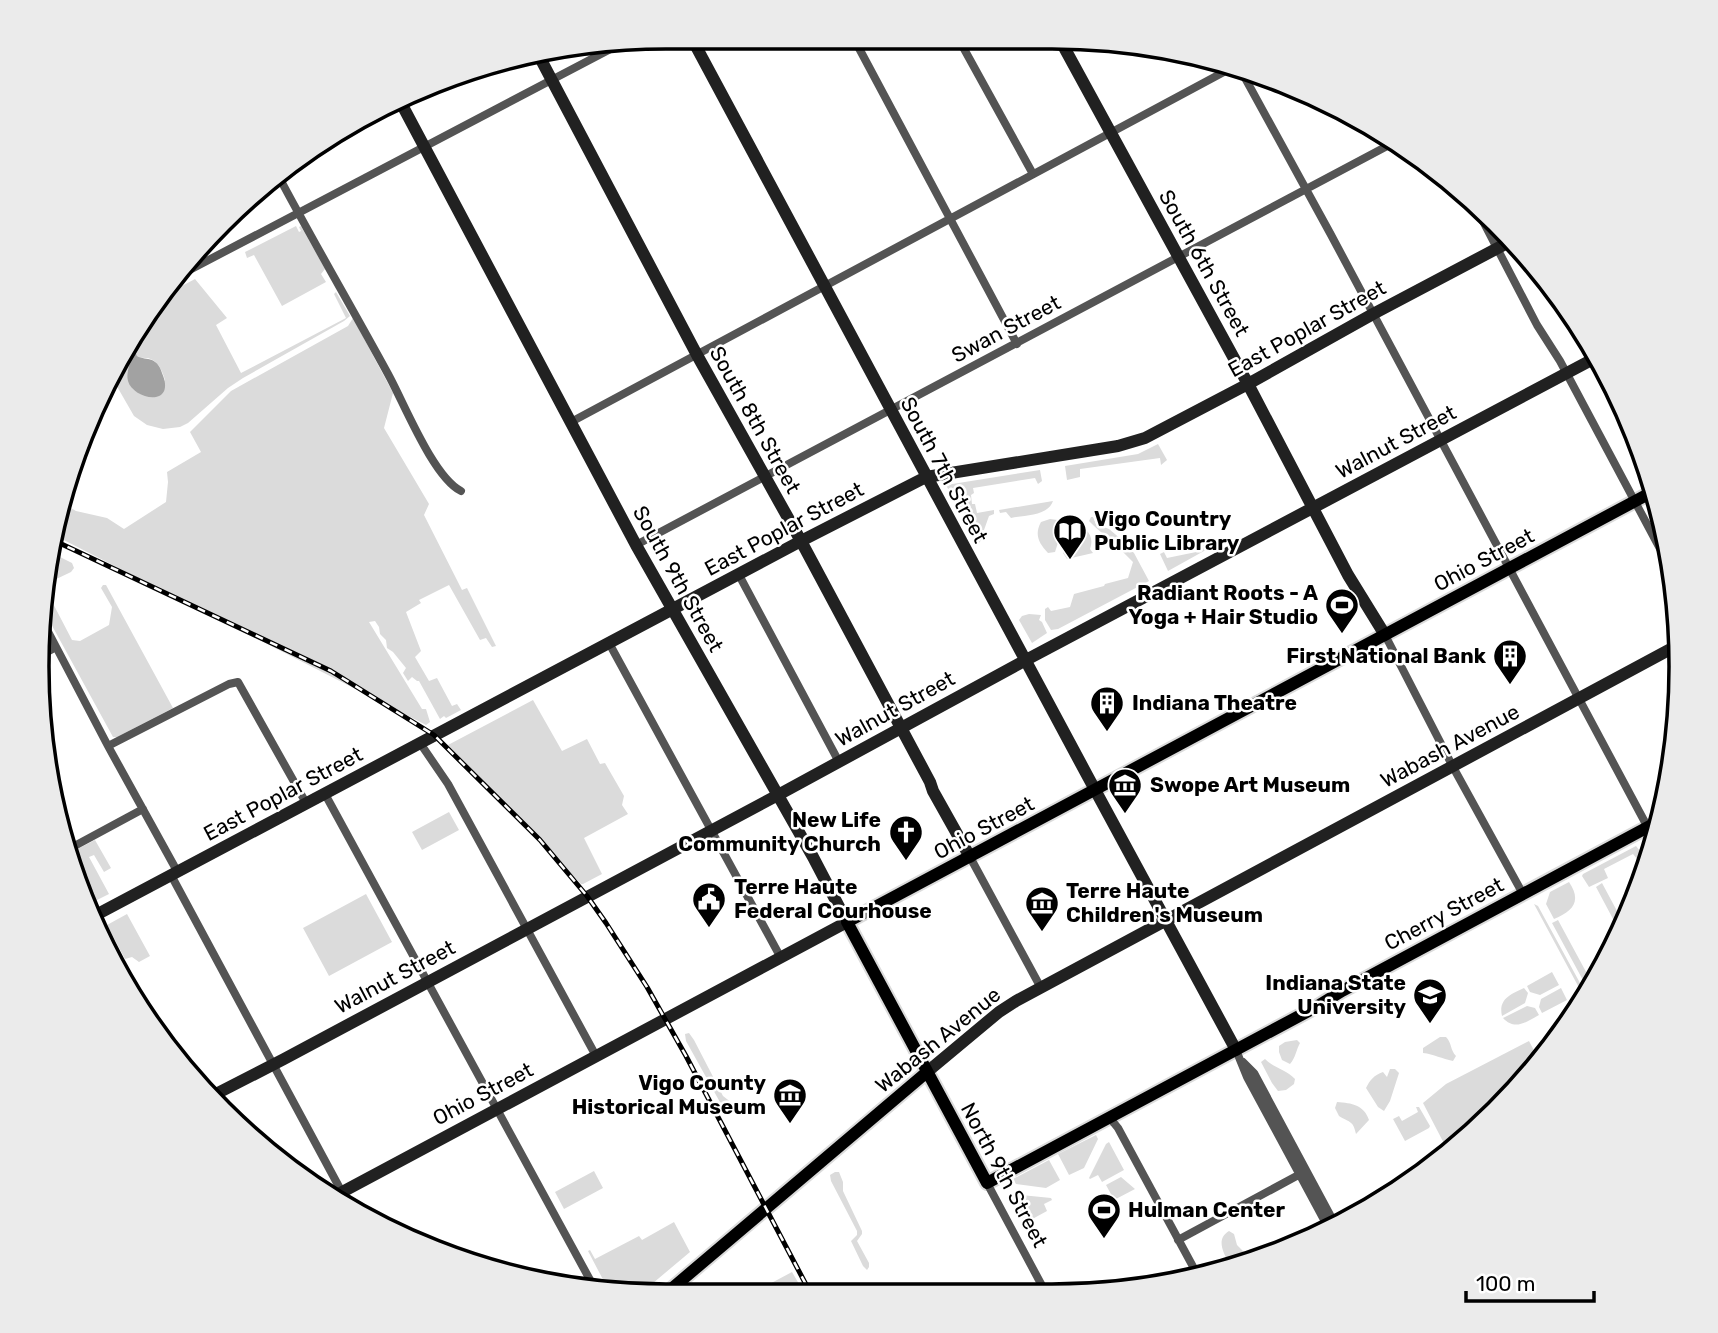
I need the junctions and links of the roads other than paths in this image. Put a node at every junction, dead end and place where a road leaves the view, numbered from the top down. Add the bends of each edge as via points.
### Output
1 (697, 49) edge
2 (859, 49) edge
3 (964, 49) edge
4 (1065, 49) edge
5 (604, 52) edge
6 (542, 62) edge
7 (1224, 74) edge
8 (552, 79) junction
9 (1244, 80) edge
10 (404, 108) edge
11 (1111, 133) junction
12 (425, 145) junction
13 (1385, 147) edge
14 (1033, 174) junction
15 (283, 184) edge
16 (1306, 190) junction
17 (298, 213) junction
18 (950, 219) junction
19 (1488, 231) edge
20 (1503, 245) edge
21 (1498, 248) junction
22 (1178, 256) junction
23 (196, 267) edge
24 (824, 286) junction
25 (1373, 314) junction
26 (1017, 344) junction
27 (697, 355) junction
28 (1588, 362) edge
29 (1566, 373) junction
30 (1248, 384) junction
31 (890, 409) junction
32 (571, 422) junction
33 (1440, 441) junction
34 (926, 477) junction
35 (764, 478) junction
36 (461, 491) dead end
37 (1645, 496) edge
38 (1635, 501) junction
39 (1312, 507) junction
40 (1656, 540) edge
41 (801, 541) junction
42 (636, 545) junction
43 (1510, 568) junction
44 (739, 575) junction
45 (673, 609) junction
46 (1385, 635) junction
47 (50, 636) edge
48 (609, 643) junction
49 (56, 648) junction
50 (1669, 650) edge
51 (49, 651) edge
52 (1026, 660) junction
53 (1580, 698) junction
54 (902, 727) junction
55 (420, 743) junction
56 (108, 746) junction
57 (839, 762) junction
58 (1453, 766) junction
59 (1095, 790) junction
60 (324, 794) junction
61 (778, 795) junction
62 (306, 803) junction
63 (143, 809) junction
64 (1648, 825) edge
65 (1648, 827) edge
66 (711, 830) junction
67 (76, 845) edge
68 (970, 857) junction
69 (174, 873) junction
70 (1523, 894) junction
71 (100, 913) edge
72 (1165, 920) junction
73 (847, 922) junction
74 (527, 929) junction
75 (781, 958) junction
76 (428, 982) junction
77 (1041, 988) junction
78 (1239, 1055) junction
79 (596, 1056) junction
80 (274, 1064) junction
81 (927, 1072) junction
82 (219, 1092) edge
83 (497, 1109) junction
84 (1110, 1117) junction
85 (1303, 1172) junction
86 (987, 1183) junction
87 (333, 1186) edge
88 (343, 1192) edge
89 (1331, 1217) edge
90 (1325, 1220) edge
91 (1178, 1240) junction
92 (1193, 1267) edge
93 (590, 1279) edge
94 (677, 1284) edge
95 (1041, 1284) edge

1 - 24 street, South 7th Street
2 - 18 street
3 - 14 street
4 - 11 street, South 6th Street
5 - 8 street
6 - 8 street, South 8th Street
7 - 11 street
8 - 12 street
8 - 27 street, South 8th Street
9 - 16 street
10 - 12 street, South 9th Street
11 - 14 street
11 - 22 street, South 6th Street
12 - 17 street
12 - 32 street, South 9th Street
13 - 16 street, Swan Street
14 - 18 street
15 - 17 street
16 - 22 street, Swan Street
16 - 25 street
17 - 23 street
17 - 36 street via 432,459
18 - 24 street
18 - 26 street
19 - 21 street
20 - 21 street, East Poplar Street
21 - 25 street, East Poplar Street
21 - 29 street
22 - 26 street, Swan Street
22 - 30 street, South 6th Street
24 - 27 street
24 - 31 street, South 7th Street
25 - 30 street, East Poplar Street
25 - 33 street
26 - 31 street, Swan Street
27 - 32 street
27 - 35 street, South 8th Street
28 - 29 street, Walnut Street
29 - 33 street, Walnut Street
29 - 38 street
30 - 34 street, East Poplar Street via 1132,442
30 - 39 street, South 6th Street
31 - 34 street, South 7th Street
31 - 35 street, Swan Street
32 - 42 street, South 9th Street
33 - 39 street, Walnut Street
33 - 43 street
34 - 41 street, East Poplar Street
34 - 52 street, South 7th Street
35 - 41 street, South 8th Street
35 - 42 street, Swan Street
37 - 38 main road, Ohio Street
38 - 40 street
38 - 43 main road, Ohio Street
39 - 46 street, South 6th Street
39 - 52 street, Walnut Street
41 - 44 street, East Poplar Street
41 - 54 street, South 8th Street
42 - 45 street, South 9th Street
43 - 46 main road, Ohio Street
43 - 53 street
44 - 45 street, East Poplar Street
44 - 57 street
45 - 48 street, East Poplar Street
45 - 61 street, South 9th Street
46 - 58 street, South 6th Street
46 - 59 main road, Ohio Street
47 - 49 street
48 - 55 street, East Poplar Street
48 - 66 street
49 - 51 street
49 - 56 street
50 - 53 street, Wabash Avenue
52 - 54 street, Walnut Street
52 - 59 street, South 7th Street
53 - 58 street, Wabash Avenue
53 - 64 street
54 - 57 street, Walnut Street
54 - 68 street, South 8th Street
55 - 60 street, East Poplar Street
55 - 74 street via 448,783
56 - 62 street via 238,682
56 - 63 street
57 - 61 street, Walnut Street
58 - 70 street, South 6th Street
58 - 72 street, Wabash Avenue
59 - 68 main road, Ohio Street
59 - 72 street, South 7th Street
60 - 62 street, East Poplar Street
60 - 76 street
61 - 66 street, Walnut Street
61 - 73 street, South 9th Street
62 - 69 street, East Poplar Street
63 - 67 street
63 - 69 street
65 - 70 main road, Cherry Street
66 - 74 street, Walnut Street
66 - 75 street
68 - 73 main road, Ohio Street
68 - 77 street, South 8th Street
69 - 71 street, East Poplar Street
69 - 80 street
70 - 78 main road, Cherry Street via 1342,991
72 - 77 street, Wabash Avenue
72 - 78 street, South 7th Street
73 - 75 street, Ohio Street
73 - 81 main road, South 9th Street
74 - 76 street, Walnut Street
74 - 79 street
75 - 79 street, Ohio Street
76 - 80 street, Walnut Street
76 - 83 street
77 - 81 street, Wabash Avenue via 999,1012
78 - 84 main road, Cherry Street
78 - 85 street via 1254,1073
79 - 83 street, Ohio Street
80 - 82 street, Walnut Street
80 - 87 street
81 - 86 main road, North 9th Street
81 - 94 main road, Wabash Avenue
83 - 88 street, Ohio Street
83 - 93 street
84 - 86 main road, Cherry Street
84 - 91 street
85 - 89 street
85 - 90 street
85 - 91 street
86 - 95 street, North 9th Street
91 - 92 street

